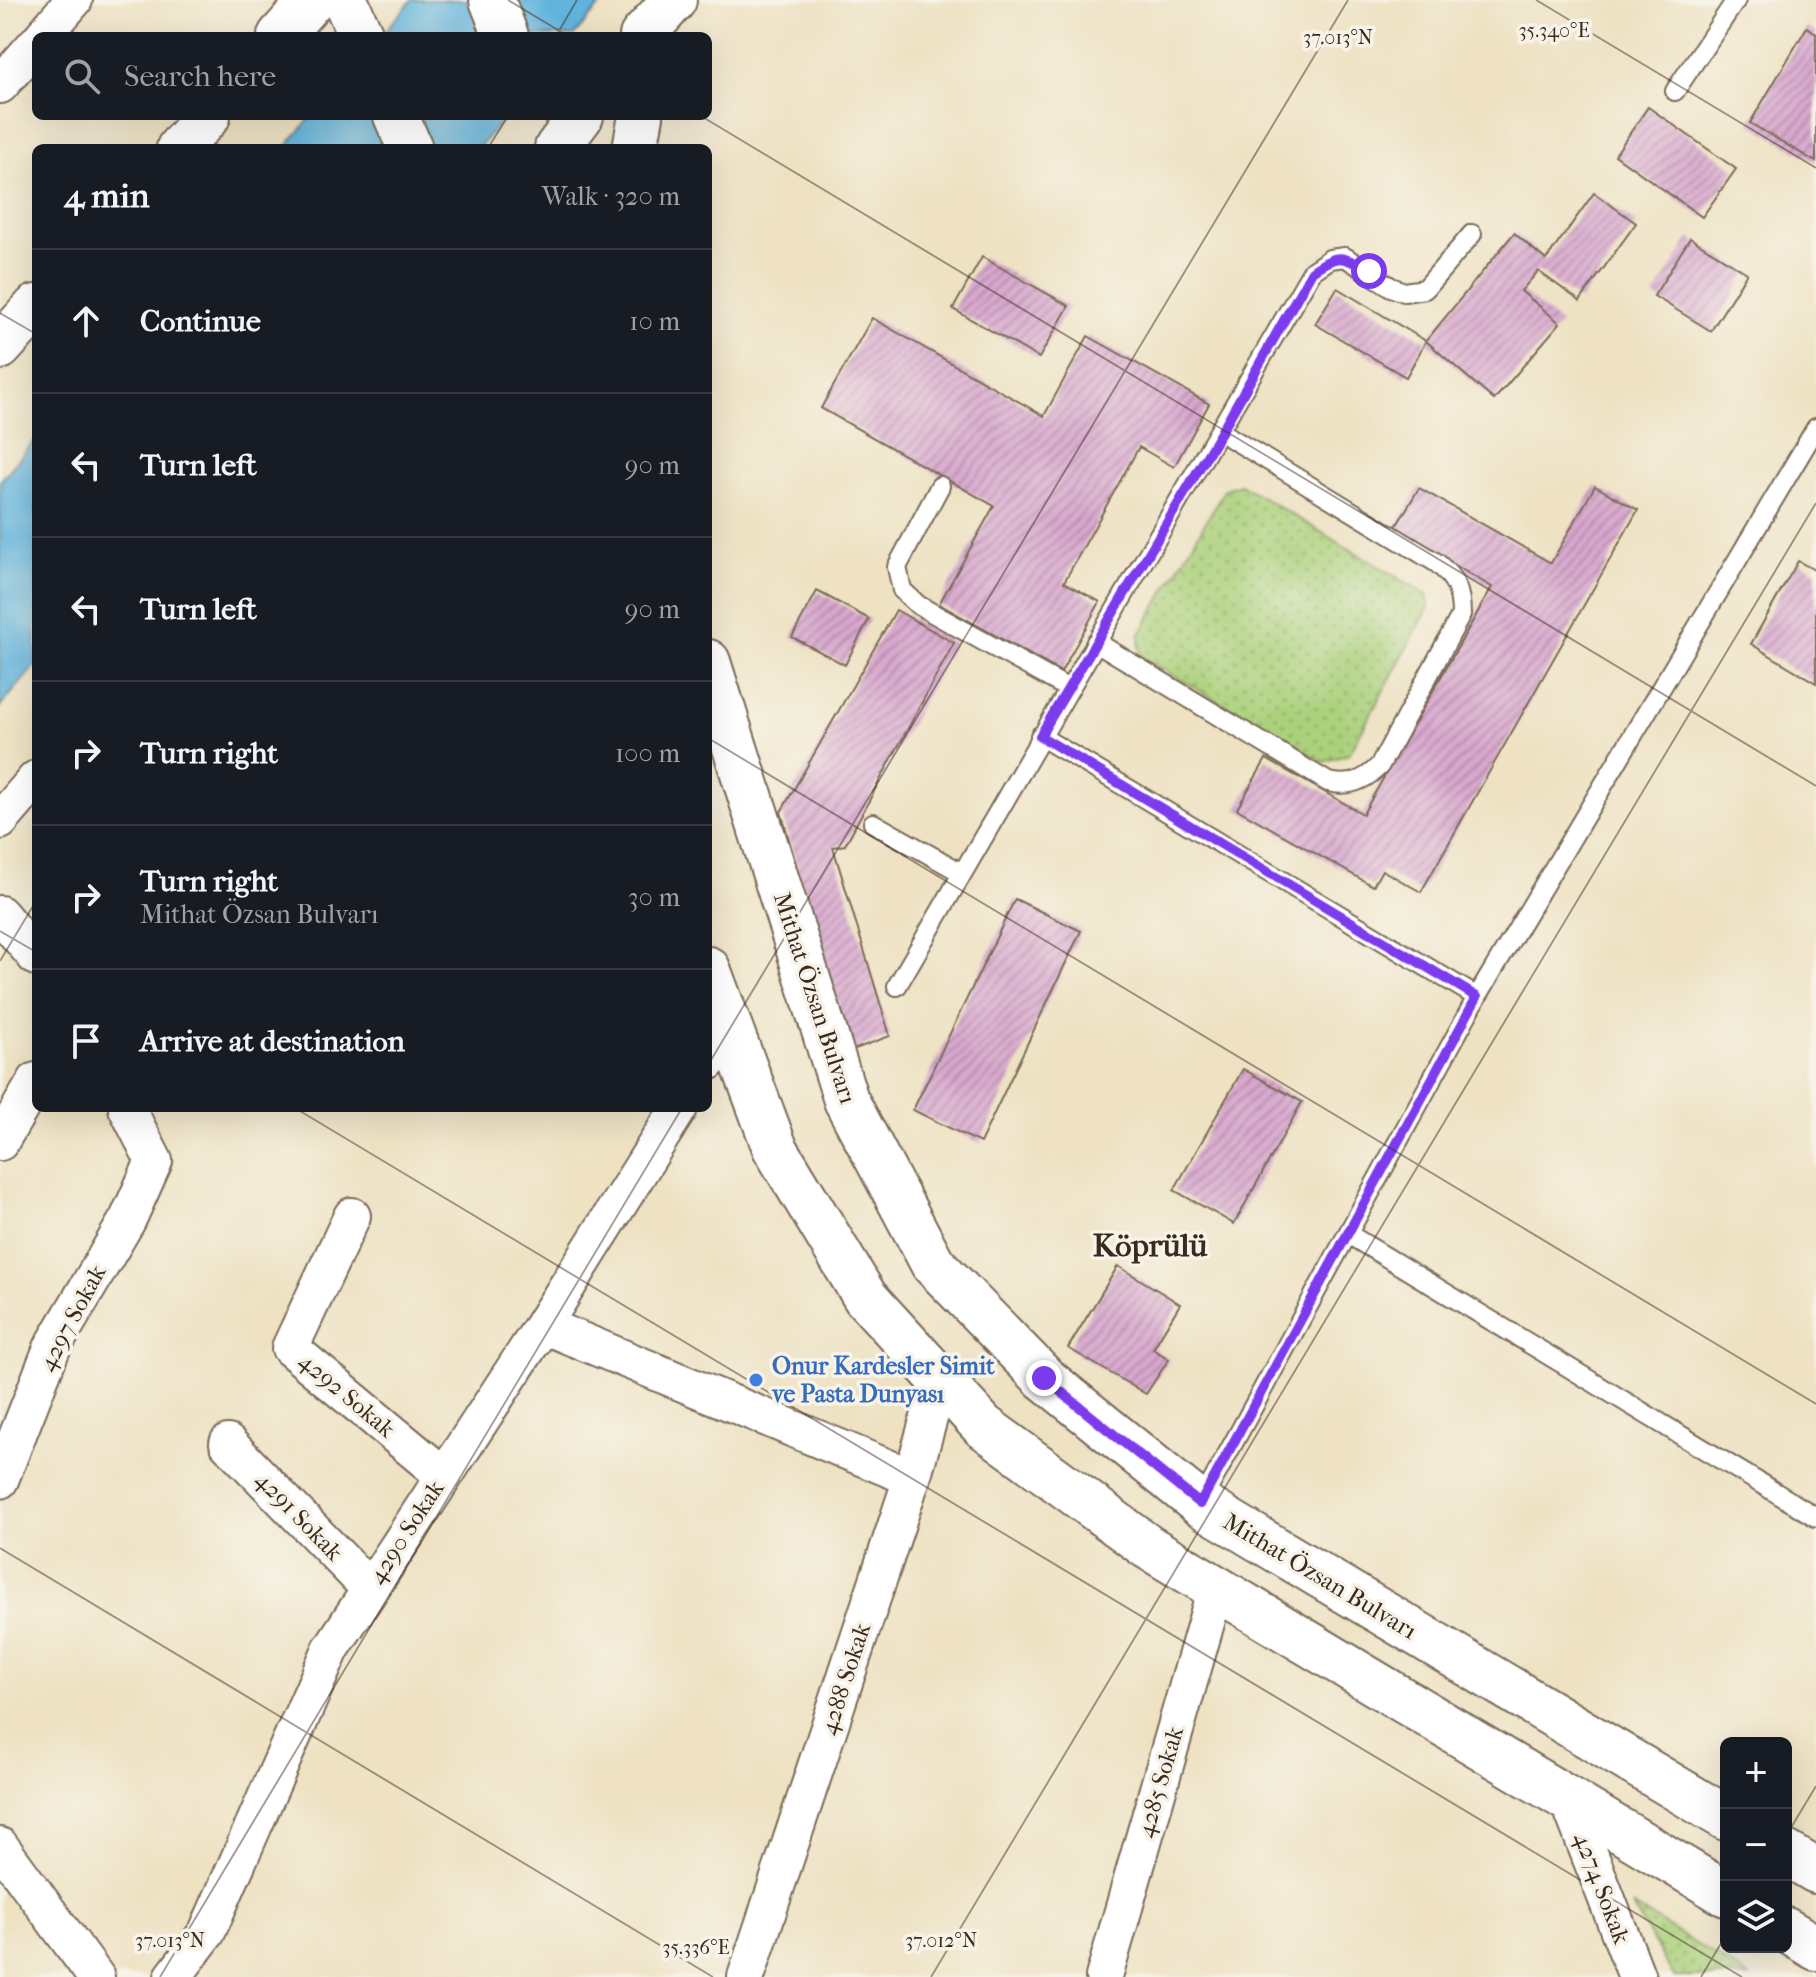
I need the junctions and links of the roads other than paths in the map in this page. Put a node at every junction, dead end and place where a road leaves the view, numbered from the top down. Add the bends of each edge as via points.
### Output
1 (74, 0) edge
2 (312, 0) edge
3 (345, 0) edge
4 (492, 0) edge
5 (674, 0) edge
6 (684, 0) edge
7 (1736, 0) edge
8 (46, 32) edge
9 (284, 32) edge
10 (359, 32) edge
11 (504, 32) edge
12 (646, 32) edge
13 (670, 32) edge
14 (32, 49) edge
15 (0, 85) edge
16 (1675, 91) dead end
17 (204, 120) edge
18 (398, 120) edge
19 (574, 120) edge
20 (640, 120) edge
21 (543, 138) edge
22 (183, 144) edge
23 (408, 144) edge
24 (636, 144) edge
25 (1472, 234) dead end
26 (32, 311) edge
27 (0, 347) edge
28 (1816, 428) edge
29 (1221, 432) junction
30 (940, 486) dead end
31 (1096, 642) junction
32 (712, 675) edge
33 (1069, 689) junction
34 (1040, 736) junction
35 (32, 784) edge
36 (0, 821) edge
37 (873, 823) dead end
38 (962, 873) junction
39 (0, 914) edge
40 (32, 952) edge
41 (897, 986) dead end
42 (712, 996) edge
43 (1477, 997) junction
44 (719, 1044) edge
45 (32, 1088) edge
46 (129, 1112) edge
47 (676, 1112) edge
48 (0, 1142) edge
49 (352, 1216) dead end
50 (1348, 1234) junction
51 (543, 1325) junction
52 (940, 1379) junction
53 (228, 1443) dead end
54 (443, 1475) junction
55 (912, 1478) junction
56 (0, 1480) edge
57 (1200, 1504) junction
58 (1816, 1517) edge
59 (1216, 1588) junction
60 (370, 1589) junction
61 (1568, 1799) junction
62 (1720, 1814) edge
63 (0, 1846) edge
64 (1792, 1857) edge
65 (1816, 1871) edge
66 (1720, 1890) edge
67 (1792, 1934) edge
68 (1816, 1948) edge
69 (96, 1977) edge
70 (173, 1977) edge
71 (746, 1977) edge
72 (1104, 1977) edge
73 (1637, 1977) edge

1 - 8 street
2 - 9 main road
3 - 10 main road
4 - 11 main road
5 - 12 main road
6 - 13 main road
7 - 16 lane
14 - 15 street
17 - 22 main road
18 - 23 main road
19 - 21 main road
20 - 24 main road
25 - 29 lane via 1425,289 1404,292 1391,287 1345,257 1330,259 1312,271
26 - 27 main road
28 - 43 lane
29 - 31 lane
29 - 31 lane via 1437,563 1459,589 1461,615 1380,765 1359,781 1328,782
30 - 33 lane via 897,567 902,590 918,605
31 - 33 lane
32 - 57 main road, Mithat Özsan Bulvarı via 846,1100 933,1264 1044,1378
33 - 34 lane
34 - 38 lane
34 - 43 lane
35 - 36 street
37 - 38 lane
38 - 41 lane
39 - 40 street
42 - 44 main road
43 - 50 lane
44 - 52 main road via 865,1297
45 - 48 street
46 - 56 street, 4297 Sokak via 154,1161 128,1219 52,1348
47 - 51 street, 4290 Sokak
49 - 54 street, 4292 Sokak via 290,1348
50 - 57 lane
50 - 58 lane
51 - 54 street, 4290 Sokak
51 - 55 street
52 - 55 street, 4288 Sokak
52 - 59 main road via 983,1426 1148,1547
53 - 60 street, 4291 Sokak
54 - 60 street, 4290 Sokak
55 - 71 street, 4288 Sokak
57 - 62 main road, Mithat Özsan Bulvarı
59 - 61 main road
59 - 72 street, 4285 Sokak
60 - 70 street, 4290 Sokak via 331,1649 207,1932
61 - 66 main road
61 - 73 street, 4274 Sokak
63 - 69 street
64 - 65 main road
67 - 68 main road

